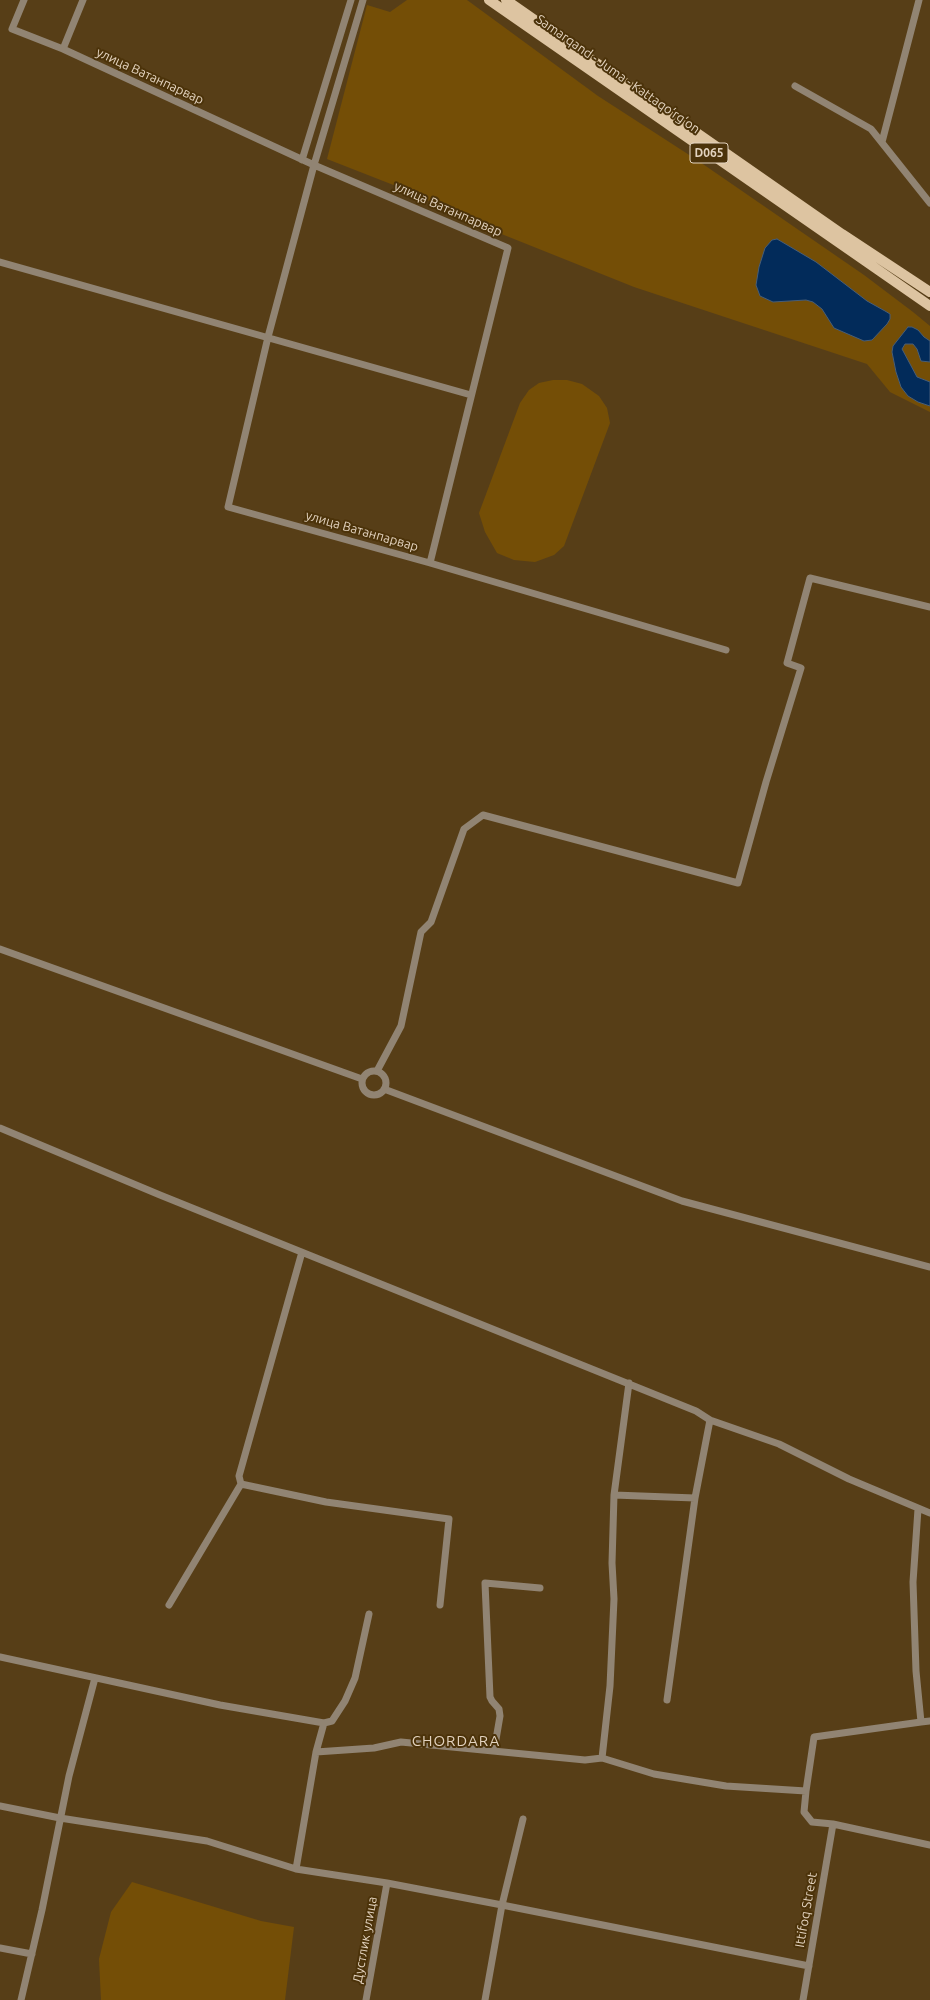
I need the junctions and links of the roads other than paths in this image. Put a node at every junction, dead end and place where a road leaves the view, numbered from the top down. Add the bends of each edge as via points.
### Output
1 (24, 0) edge
2 (83, 0) edge
3 (351, 0) edge
4 (363, 0) edge
5 (489, 0) edge
6 (506, 0) edge
7 (919, 0) edge
8 (63, 48) junction
9 (795, 86) dead end
10 (882, 142) junction
11 (302, 160) junction
12 (314, 165) junction
13 (930, 203) edge
14 (0, 262) edge
15 (930, 292) edge
16 (930, 306) edge
17 (268, 337) junction
18 (471, 395) junction
19 (430, 563) junction
20 (930, 607) edge
21 (726, 650) dead end
22 (0, 949) edge
23 (377, 1071) junction
24 (362, 1079) junction
25 (384, 1089) junction
26 (0, 1128) edge
27 (302, 1252) junction
28 (930, 1266) edge
29 (629, 1383) junction
30 (710, 1420) junction
31 (241, 1484) junction
32 (614, 1495) junction
33 (695, 1498) junction
34 (918, 1509) junction
35 (930, 1513) edge
36 (540, 1588) dead end
37 (169, 1605) dead end
38 (440, 1605) dead end
39 (369, 1614) dead end
40 (0, 1657) edge
41 (95, 1678) junction
42 (667, 1700) dead end
43 (930, 1721) edge
44 (921, 1722) junction
45 (324, 1723) junction
46 (494, 1751) junction
47 (316, 1752) junction
48 (602, 1758) junction
49 (806, 1791) junction
50 (0, 1806) edge
51 (60, 1818) junction
52 (523, 1819) dead end
53 (833, 1824) junction
54 (930, 1844) edge
55 (296, 1869) junction
56 (387, 1883) junction
57 (502, 1905) junction
58 (0, 1948) edge
59 (32, 1954) junction
60 (809, 1966) junction
61 (21, 2000) edge
62 (366, 2000) edge
63 (484, 2000) edge
64 (802, 2000) edge

1 - 8 street, улица Ватанпарвар via 12,29
2 - 8 street
3 - 11 street
4 - 12 street
5 - 16 main road, Samarqand - Juma - Kattaqo‘rg‘on / D065
6 - 15 main road, Samarqand - Juma - Kattaqo‘rg‘on / D065 via 842,234
7 - 10 street
8 - 11 street, улица Ватанпарвар
9 - 10 street via 871,129
10 - 13 street
11 - 12 street, улица Ватанпарвар
12 - 17 street, улица Ватанпарвар
12 - 18 street, улица Ватанпарвар via 508,248
14 - 17 street
17 - 18 street
17 - 19 street, улица Ватанпарвар via 228,507
18 - 19 street, улица Ватанпарвар
19 - 21 street
20 - 23 street via 810,578 787,663 801,668 738,884 483,815 464,829 431,922 421,932 401,1026
22 - 24 street
23 - 24 street via 370,1071
23 - 25 street via 385,1078
24 - 25 street via 362,1086 367,1093 378,1094
25 - 28 street via 682,1201
26 - 27 street
27 - 29 street
27 - 31 street via 239,1476
29 - 30 street via 696,1410
29 - 32 street
30 - 33 street
30 - 34 street via 779,1444 849,1479
31 - 37 street
31 - 38 street via 326,1502 449,1519
32 - 33 street
32 - 48 street via 614,1599 610,1686
33 - 42 street
34 - 35 street
34 - 44 street via 913,1582 916,1671
36 - 46 street via 485,1583 490,1697 499,1709 500,1716
39 - 45 street via 355,1678 345,1701 332,1721
40 - 41 street
41 - 45 street
41 - 51 street
43 - 44 street
44 - 49 street via 814,1737
45 - 47 street
46 - 47 street via 401,1742 374,1748
46 - 48 street via 585,1760
47 - 55 street
48 - 49 street via 654,1774 726,1786
49 - 53 street via 804,1812 812,1822
50 - 51 street
51 - 55 street via 207,1841
51 - 59 street
52 - 57 street
53 - 54 street
53 - 60 street, Ittifoq Street
55 - 56 street
56 - 57 street
56 - 62 street, Дустлик улица
57 - 60 street
57 - 63 street
58 - 59 street
59 - 61 street
60 - 64 street, Ittifoq Street

